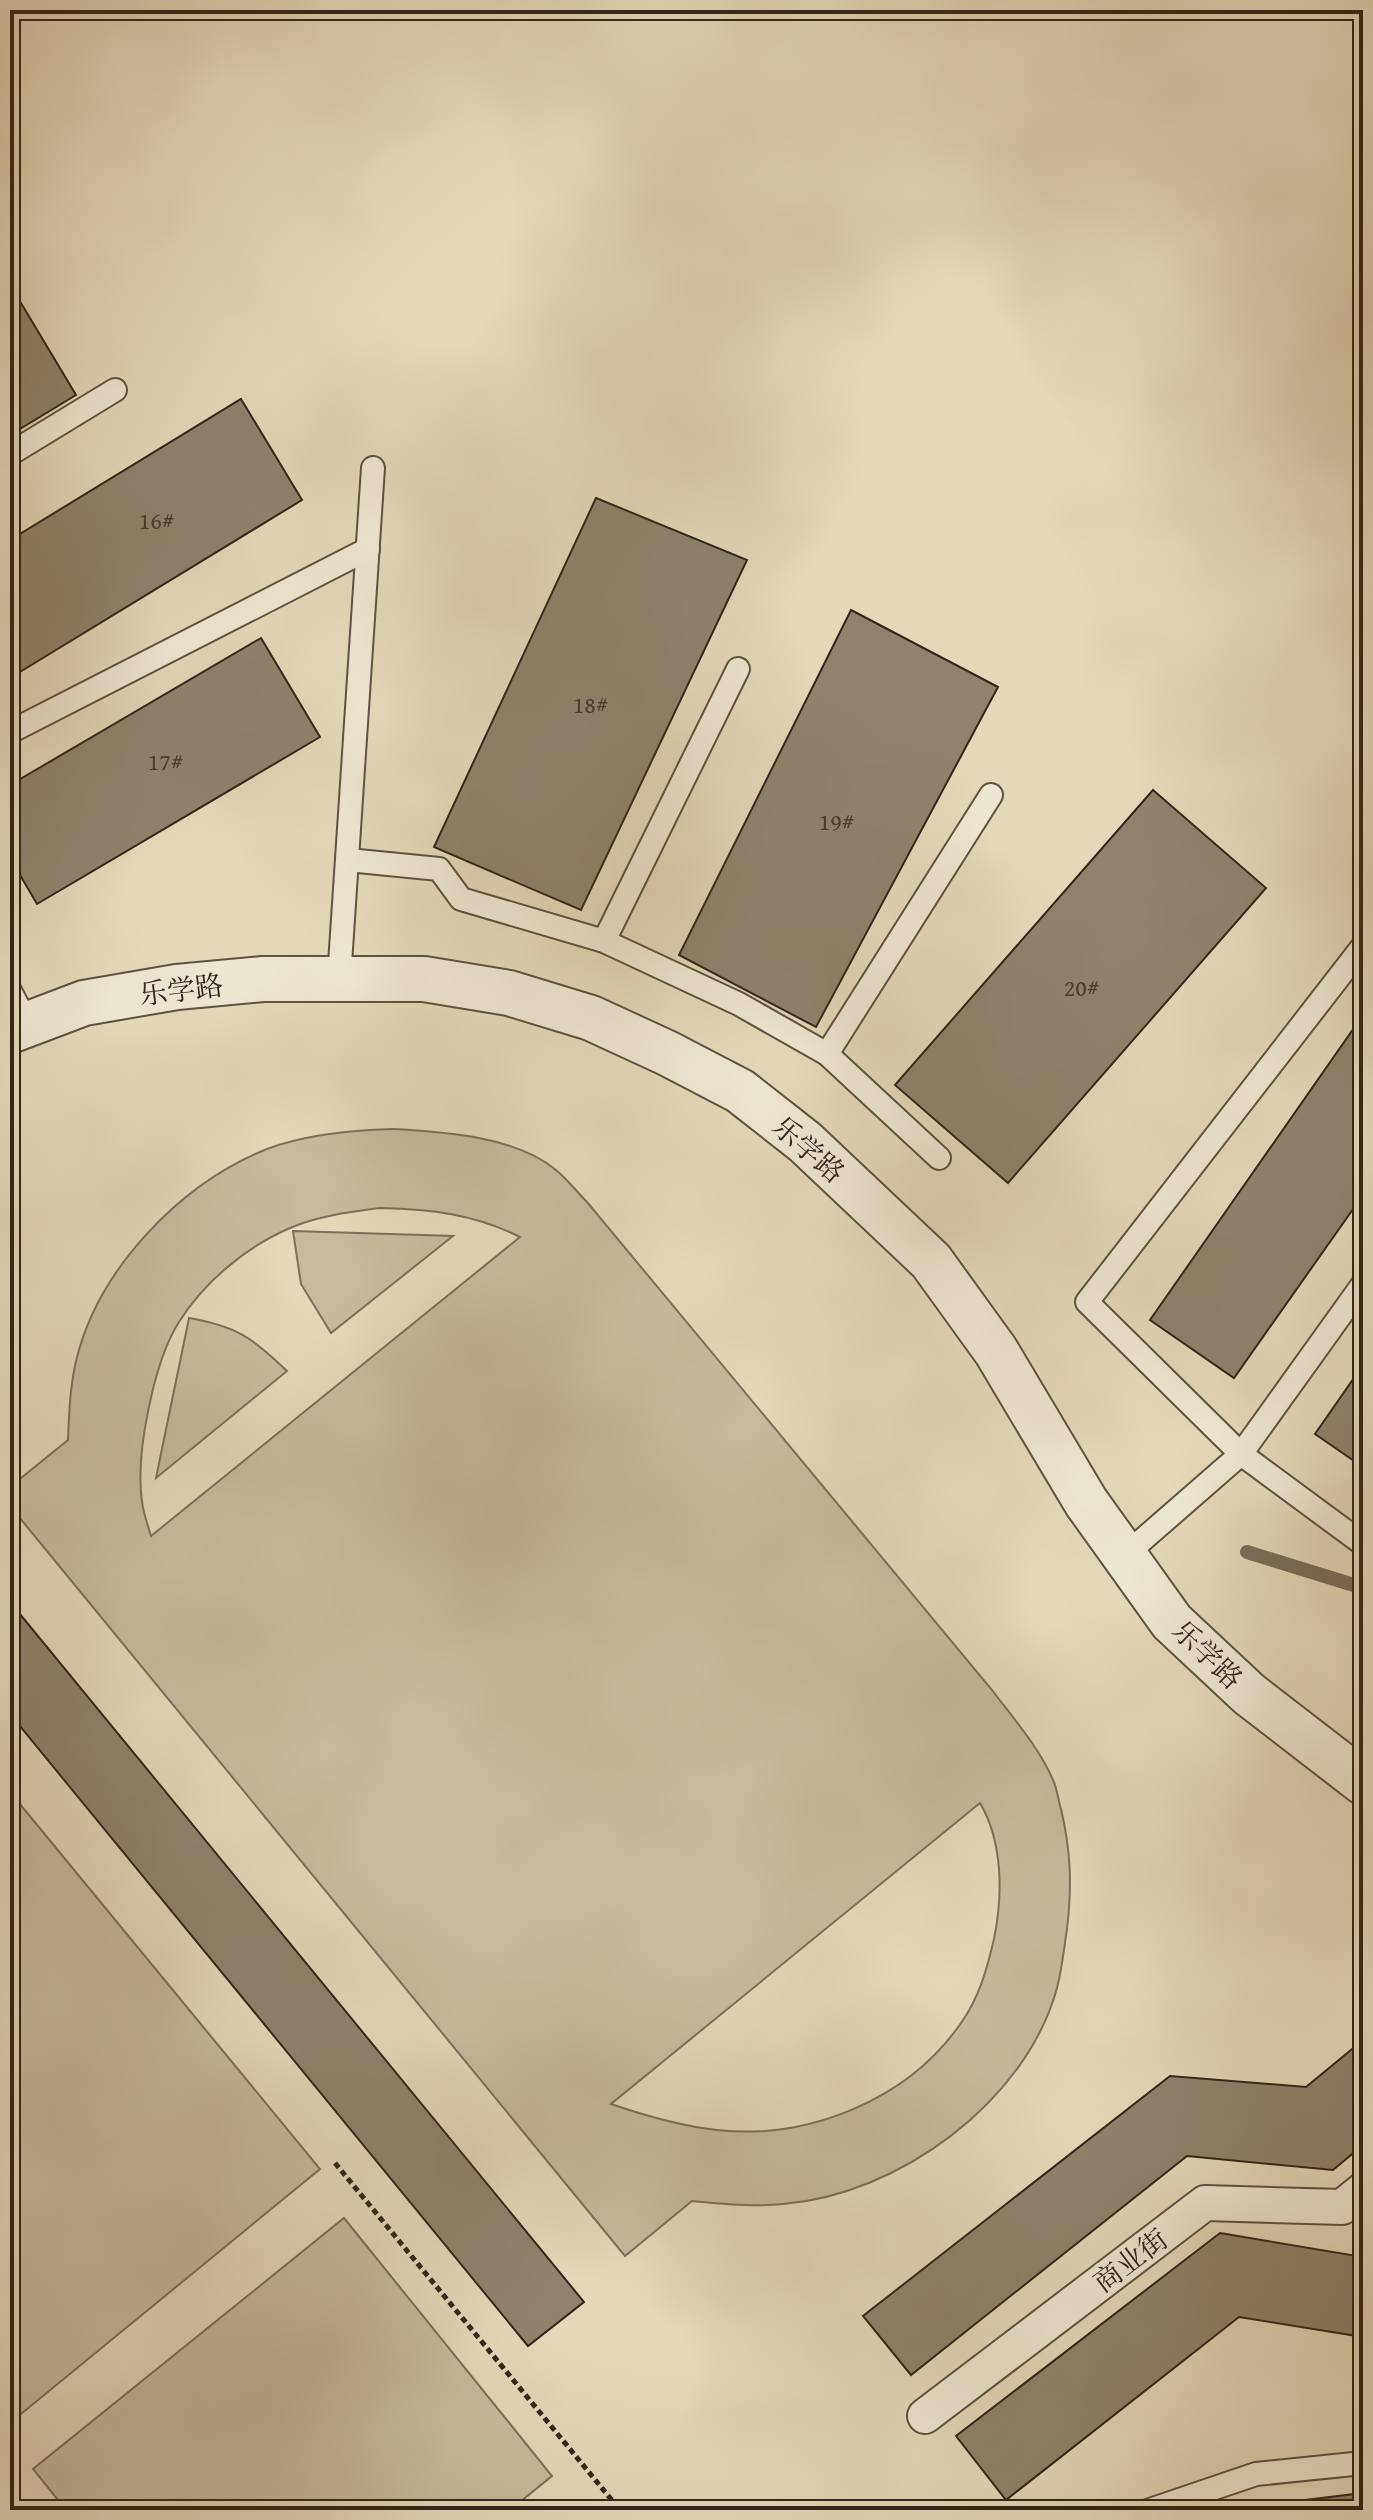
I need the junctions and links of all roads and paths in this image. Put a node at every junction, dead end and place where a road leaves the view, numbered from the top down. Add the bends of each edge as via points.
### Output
1 (115, 390) dead end
2 (10, 454) edge
3 (373, 468) dead end
4 (368, 549) junction
5 (738, 669) dead end
6 (10, 732) edge
7 (991, 795) dead end
8 (348, 860) junction
9 (604, 941) junction
10 (1363, 946) edge
11 (339, 979) junction
12 (16, 1015) edge
13 (827, 1054) junction
14 (939, 1158) dead end
15 (1363, 1284) edge
16 (1241, 1454) junction
17 (1363, 1544) edge
18 (1124, 1556) junction
19 (1363, 1782) edge
20 (335, 2163) dead end
21 (1363, 2190) edge
22 (925, 2416) dead end
23 (1363, 2463) edge
24 (620, 2510) edge
25 (1150, 2510) edge

1 - 2 lane
3 - 4 lane
4 - 6 lane
4 - 8 lane
5 - 9 lane
7 - 13 lane
8 - 9 lane via 439,869 461,899
8 - 11 lane
9 - 13 lane via 739,1004
10 - 16 lane via 1087,1302
11 - 12 street, 乐学路 via 177,987
11 - 18 street, 乐学路 via 424,979 509,993 591,1018 740,1091 805,1142 931,1261 996,1351
13 - 14 lane
15 - 16 lane
16 - 17 lane
16 - 18 lane
18 - 19 street, 乐学路 via 1172,1622 1249,1694
20 - 24 path
21 - 22 street, 商业街 via 1342,2207 1205,2203
23 - 25 lane via 1256,2474

